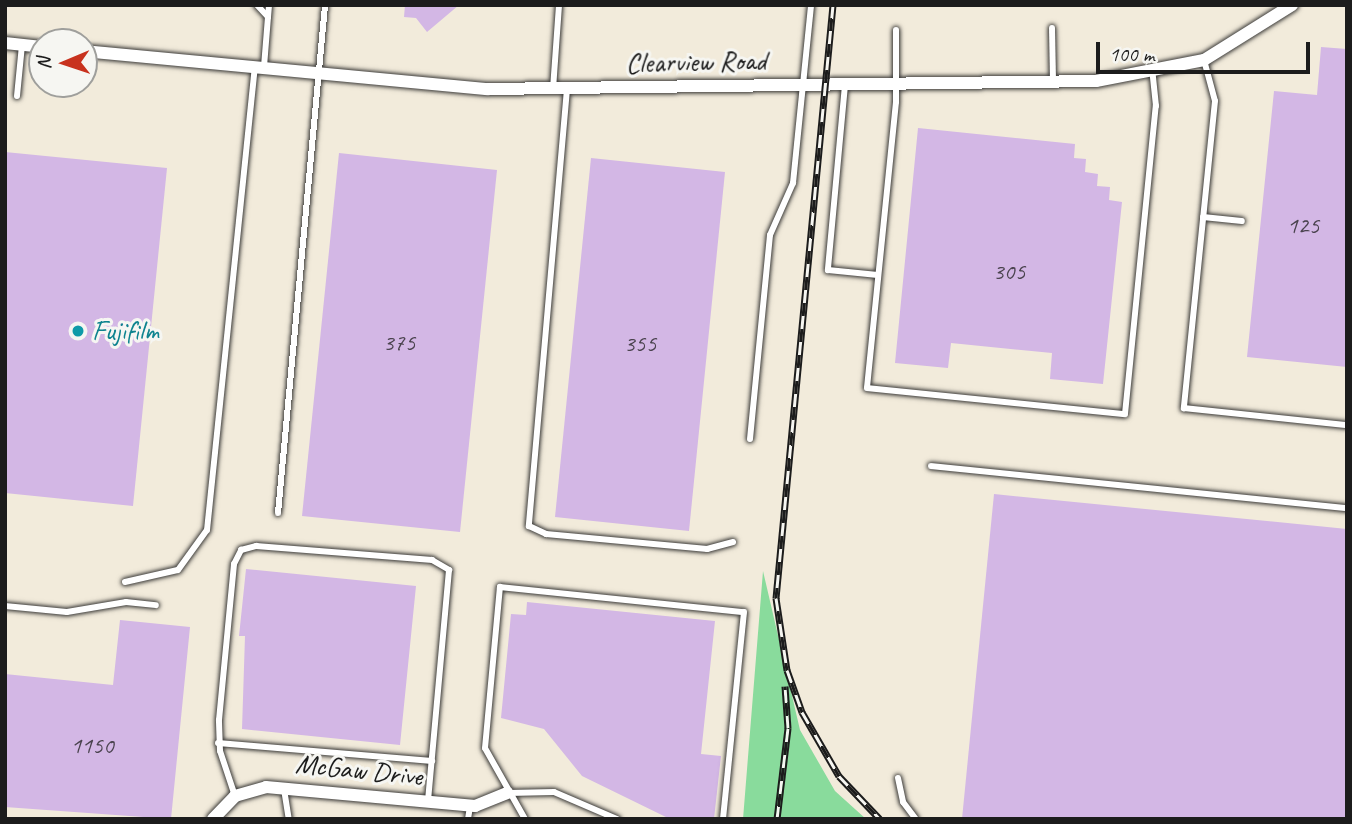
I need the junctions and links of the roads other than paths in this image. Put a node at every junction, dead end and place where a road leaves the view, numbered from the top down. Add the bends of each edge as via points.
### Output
1 (257, 5) edge
2 (269, 5) edge
3 (324, 5) edge
4 (559, 5) edge
5 (811, 5) edge
6 (1292, 5) edge
7 (268, 17) junction
8 (1052, 28) dead end
9 (897, 30) dead end
10 (5, 43) edge
11 (22, 45) junction
12 (28, 46) edge
13 (98, 52) edge
14 (1205, 60) junction
15 (260, 69) junction
16 (320, 75) junction
17 (1153, 75) junction
18 (1053, 82) junction
19 (897, 84) junction
20 (804, 85) junction
21 (845, 85) junction
22 (553, 89) junction
23 (568, 89) junction
24 (17, 96) dead end
25 (1203, 217) junction
26 (1242, 221) dead end
27 (878, 275) junction
28 (1347, 425) edge
29 (750, 439) dead end
30 (931, 466) dead end
31 (1347, 508) edge
32 (278, 513) dead end
33 (733, 542) dead end
34 (125, 582) dead end
35 (156, 605) dead end
36 (5, 606) edge
37 (219, 743) junction
38 (432, 761) junction
39 (898, 778) dead end
40 (284, 787) junction
41 (508, 793) junction
42 (235, 796) junction
43 (428, 802) junction
44 (469, 813) edge
45 (213, 819) edge
46 (289, 819) edge
47 (525, 819) edge
48 (617, 819) edge
49 (723, 819) edge
50 (916, 819) edge

1 - 7 lane
2 - 7 lane
3 - 16 lane
4 - 22 lane
5 - 20 lane
6 - 14 street, Clearview Road
7 - 15 lane
8 - 18 lane
9 - 19 lane
10 - 11 street
11 - 12 street
11 - 24 lane
13 - 15 street, Clearview Road
14 - 17 street, Clearview Road
14 - 25 lane via 1215,101
15 - 16 street, Clearview Road
15 - 34 lane via 206,530 178,570
16 - 22 street, Clearview Road
16 - 32 lane
17 - 18 street, Clearview Road
17 - 27 lane via 1156,106 1125,414 867,388
18 - 19 street, Clearview Road
19 - 21 street, Clearview Road
19 - 27 lane
20 - 21 street, Clearview Road
20 - 23 street, Clearview Road
20 - 29 lane via 793,183 771,229
21 - 27 lane via 828,270
22 - 23 street, Clearview Road
23 - 33 lane via 529,526 546,534 707,549
25 - 26 lane
25 - 28 lane via 1184,408
30 - 31 lane
35 - 36 lane via 67,612
37 - 38 lane
37 - 38 lane via 238,554 256,546 351,552 436,561 449,570
37 - 42 lane
38 - 43 lane
39 - 50 lane via 903,802
40 - 42 street, McGaw Drive
40 - 43 street, McGaw Drive
40 - 46 lane
41 - 44 street, McGaw Drive
41 - 47 lane
41 - 48 lane via 554,792
41 - 49 lane via 485,748 500,587 744,612
42 - 45 street
43 - 44 street, McGaw Drive

